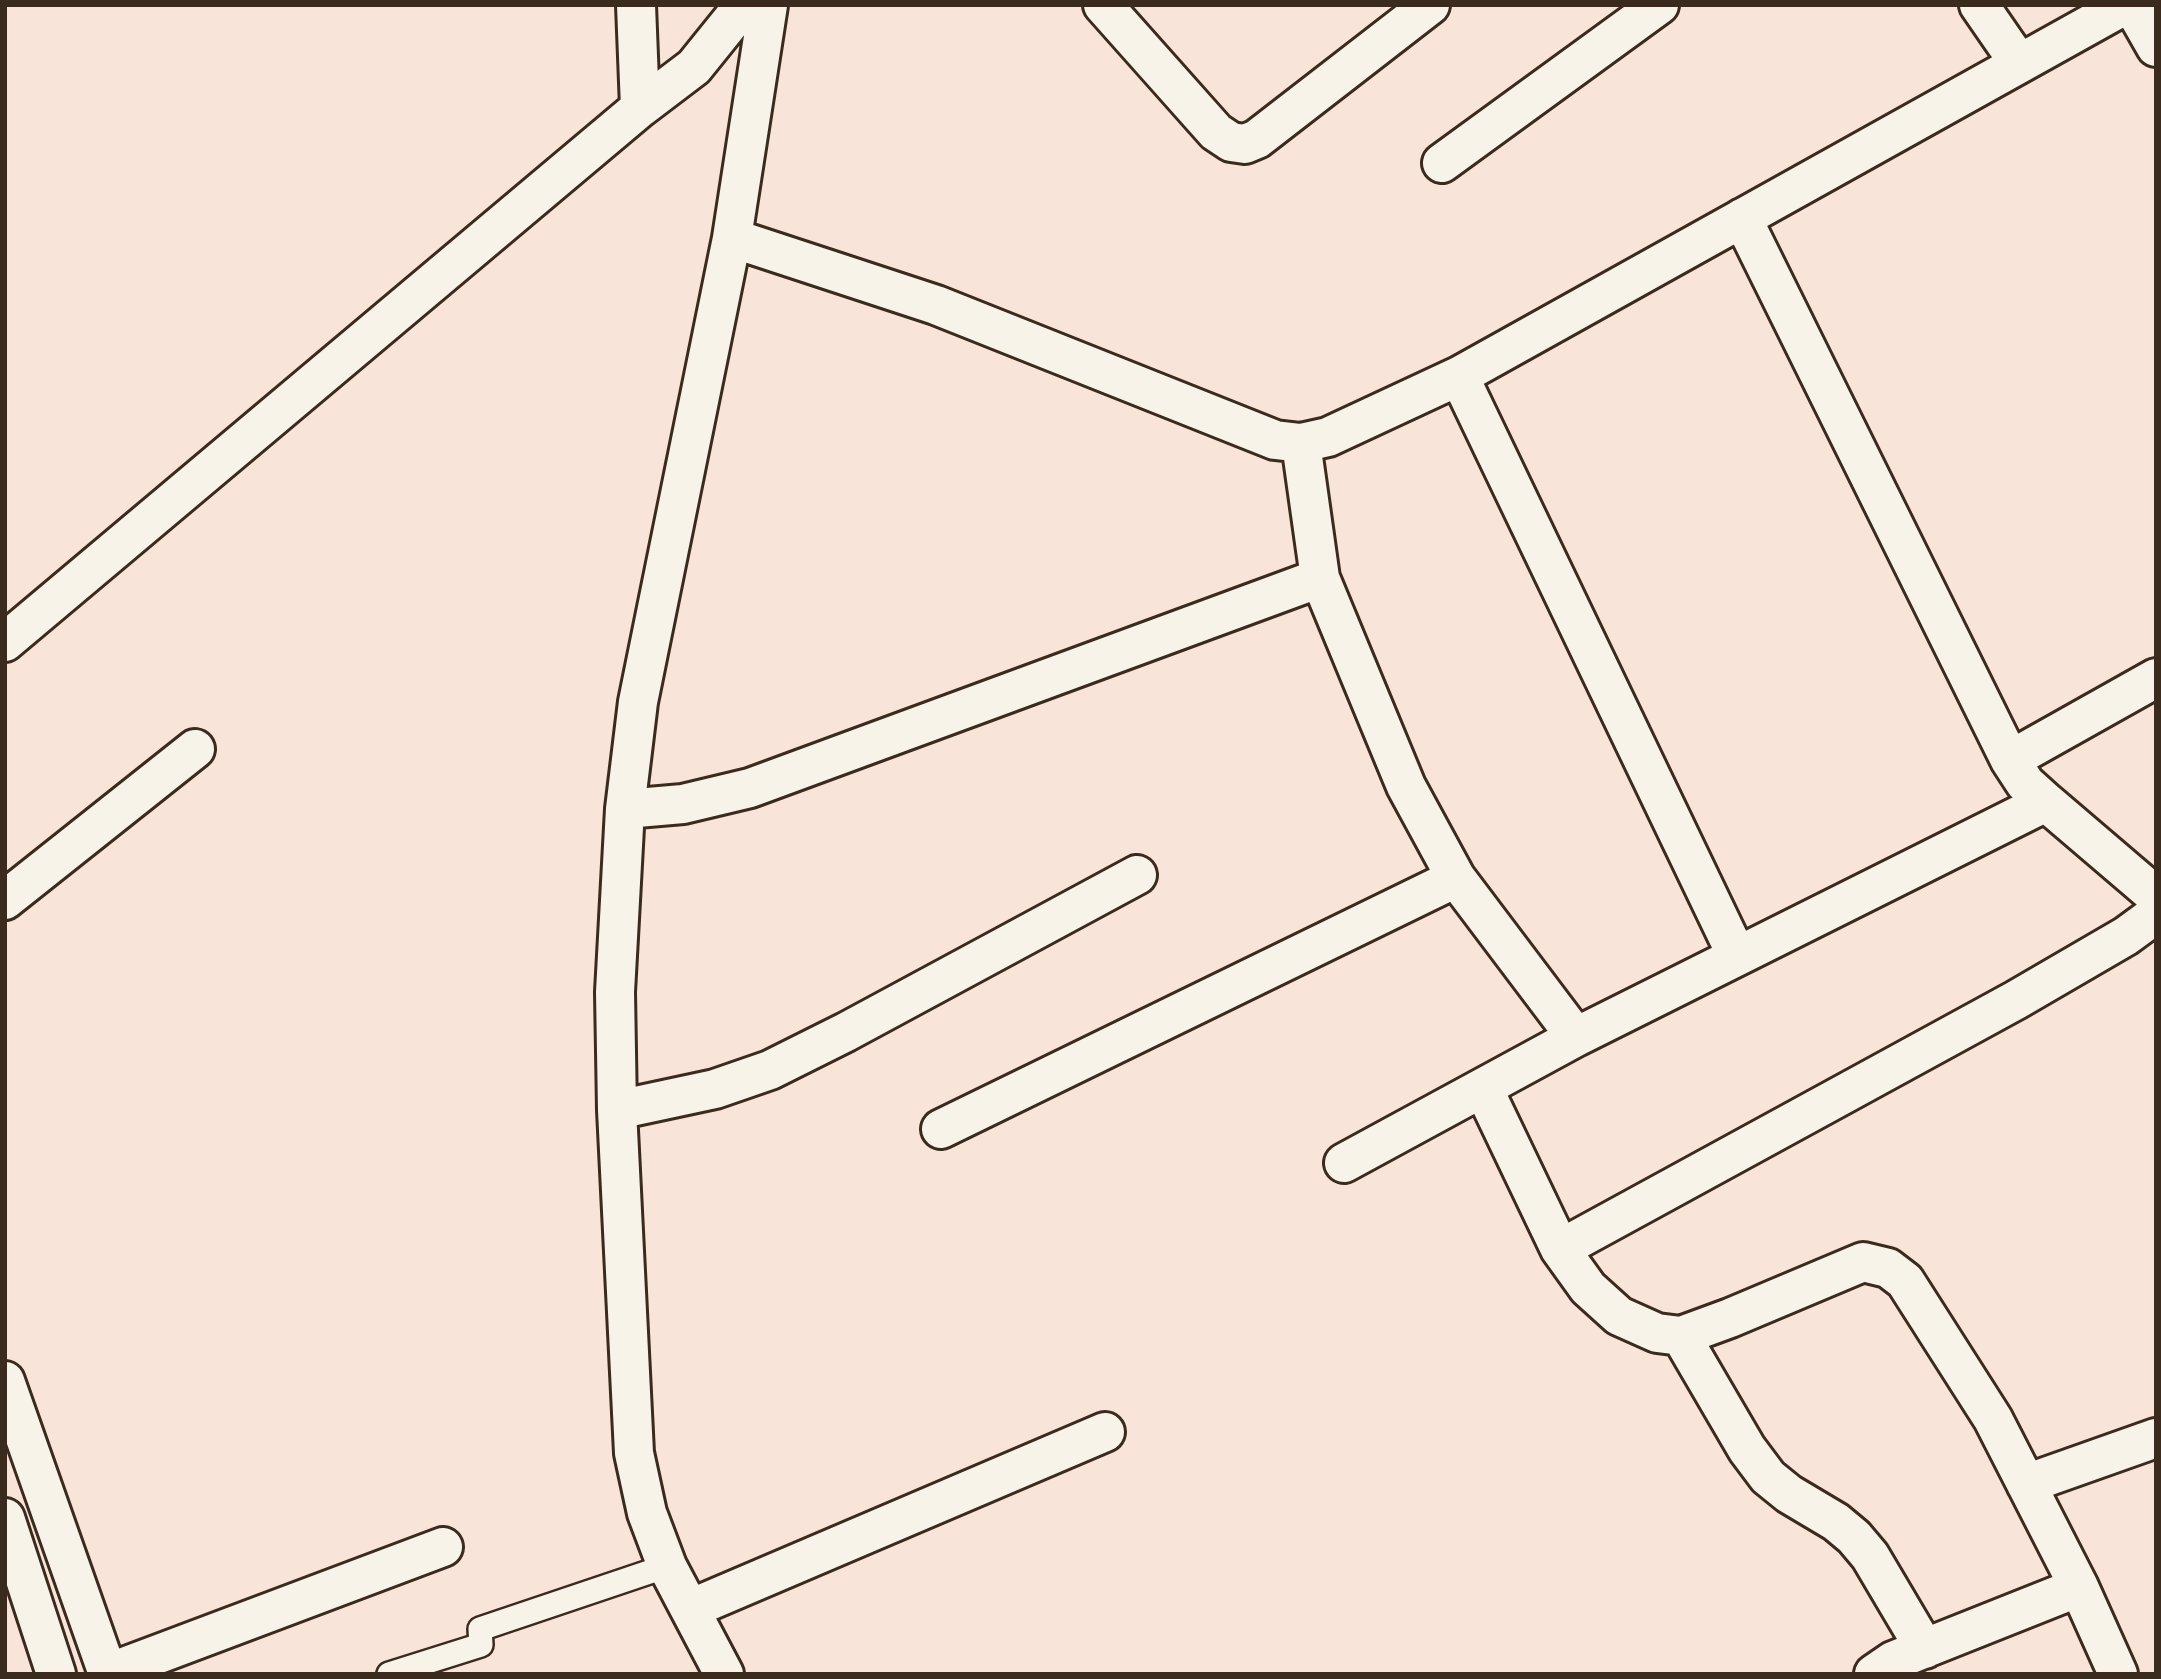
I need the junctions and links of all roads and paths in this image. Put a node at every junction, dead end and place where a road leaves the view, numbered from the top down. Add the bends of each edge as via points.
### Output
1 (636, 5) edge
2 (744, 5) edge
3 (768, 5) edge
4 (1103, 5) edge
5 (1430, 5) edge
6 (1659, 5) edge
7 (1979, 5) edge
8 (2125, 5) edge
9 (2132, 5) edge
10 (2156, 47) edge
11 (2019, 63) junction
12 (640, 108) junction
13 (1442, 163) dead end
14 (1742, 218) junction
15 (732, 238) junction
16 (1459, 376) junction
17 (1301, 443) junction
18 (1320, 578) junction
19 (5, 642) edge
20 (2156, 678) edge
21 (195, 749) dead end
22 (2010, 760) junction
23 (2046, 802) junction
24 (625, 809) junction
25 (1137, 875) dead end
26 (1456, 878) junction
27 (2156, 896) edge
28 (5, 900) edge
29 (2156, 914) edge
30 (1737, 956) junction
31 (1576, 1037) junction
32 (1483, 1088) junction
33 (617, 1110) junction
34 (941, 1129) dead end
35 (1345, 1163) dead end
36 (1560, 1249) junction
37 (1681, 1336) junction
38 (5, 1381) edge
39 (1105, 1432) dead end
40 (2156, 1438) edge
41 (2026, 1484) junction
42 (5, 1518) edge
43 (443, 1547) dead end
44 (667, 1566) junction
45 (2078, 1587) junction
46 (690, 1609) junction
47 (1925, 1649) junction
48 (108, 1673) edge
49 (56, 1674) edge
50 (389, 1674) edge
51 (724, 1674) edge
52 (1874, 1674) edge
53 (2118, 1674) edge

1 - 12 street
2 - 12 street via 694,66
3 - 15 street
4 - 5 street via 1216,132 1231,142 1245,144
6 - 13 street
7 - 11 street
8 - 11 street
9 - 10 street
11 - 14 street
12 - 19 street
14 - 16 street
14 - 22 street
15 - 17 street via 936,305 1275,440
15 - 24 street via 638,702
16 - 17 street via 1328,436
16 - 30 street
17 - 18 street
18 - 24 street via 750,788 682,804
18 - 26 street via 1406,786
20 - 22 street
21 - 28 street
22 - 23 street via 2025,783
23 - 27 street
23 - 30 street
24 - 33 street via 615,992
25 - 33 street via 770,1070 715,1089
26 - 31 street
26 - 34 street
29 - 36 street via 2016,1000
30 - 31 street
31 - 32 street
32 - 35 street
32 - 36 street
33 - 44 street via 634,1453 647,1513
36 - 37 street via 1588,1289 1619,1316 1657,1333
37 - 41 street via 1863,1262 1888,1268 1905,1281 1993,1419
37 - 47 street via 1768,1477 1854,1537
38 - 48 street
39 - 46 street
40 - 41 street
41 - 45 street
42 - 49 street
43 - 48 street
44 - 46 street
44 - 50 lane via 480,1629 481,1646
45 - 47 street
45 - 53 street
46 - 51 street
47 - 52 street

